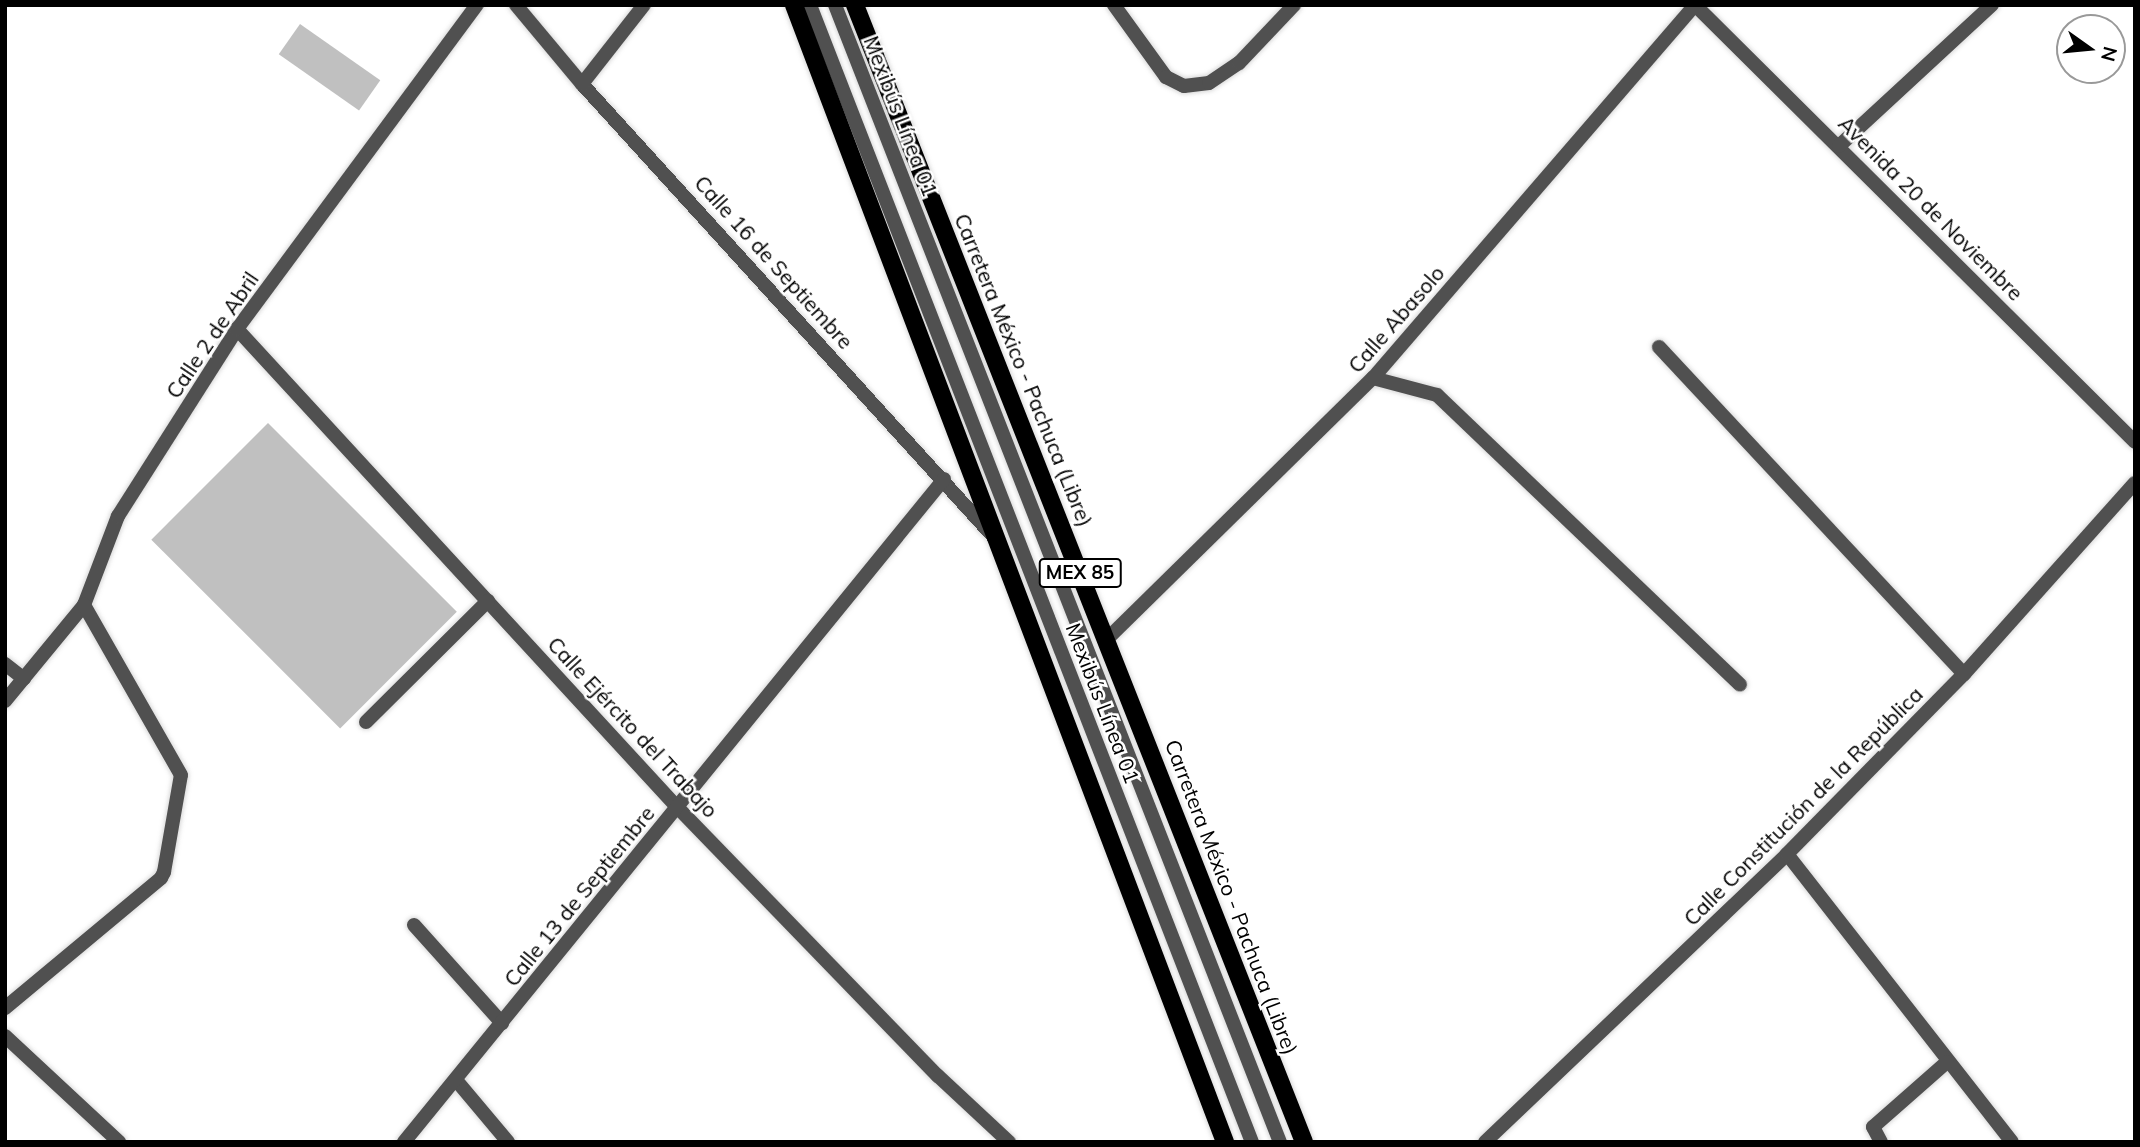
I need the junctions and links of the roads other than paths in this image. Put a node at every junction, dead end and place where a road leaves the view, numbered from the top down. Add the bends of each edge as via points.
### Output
1 (477, 5) edge
2 (516, 5) edge
3 (645, 5) edge
4 (794, 5) edge
5 (810, 5) edge
6 (835, 5) edge
7 (855, 5) edge
8 (1114, 5) edge
9 (1294, 5) edge
10 (1695, 5) edge
11 (1992, 5) edge
12 (582, 84) junction
13 (1839, 146) junction
14 (237, 329) junction
15 (1659, 347) dead end
16 (1373, 378) junction
17 (2135, 442) edge
18 (944, 479) junction
19 (2135, 483) edge
20 (1002, 547) junction
21 (488, 601) junction
22 (84, 605) junction
23 (1106, 640) junction
24 (5, 664) edge
25 (1964, 674) junction
26 (24, 679) junction
27 (1740, 685) dead end
28 (5, 701) edge
29 (366, 722) dead end
30 (678, 808) junction
31 (1787, 854) junction
32 (414, 925) dead end
33 (5, 1008) edge
34 (502, 1023) junction
35 (5, 1035) edge
36 (1947, 1062) junction
37 (456, 1080) junction
38 (119, 1142) edge
39 (404, 1142) edge
40 (508, 1142) edge
41 (1009, 1142) edge
42 (1225, 1142) edge
43 (1252, 1142) edge
44 (1280, 1142) edge
45 (1304, 1142) edge
46 (1485, 1142) edge
47 (1881, 1142) edge
48 (2012, 1142) edge

1 - 14 street, Calle 2 de Abril
2 - 12 street, Calle 16 de Septiembre
3 - 12 street
4 - 20 main road, MEX 85
5 - 43 street, Mexibús Línea 01
6 - 44 street, Mexibús Línea 01
7 - 23 main road, Carretera México - Pachuca (Libre) / MEX 85
8 - 9 street via 1166,77 1184,86 1209,83 1239,63
10 - 13 street, Avenida 20 de Noviembre
10 - 16 street, Calle Abasolo
11 - 13 street
12 - 18 street, Calle 16 de Septiembre
13 - 17 street, Avenida 20 de Noviembre
14 - 21 street, Calle Ejército del Trabajo
14 - 22 street, Calle 2 de Abril via 118,516
15 - 25 street
16 - 23 street, Calle Abasolo
16 - 27 street via 1437,395
18 - 20 street, Calle 16 de Septiembre
18 - 30 street, Calle 13 de Septiembre
19 - 25 street, Calle Constitución de la República
20 - 42 main road, MEX 85
21 - 29 street
21 - 30 street, Calle Ejército del Trabajo
22 - 26 street, Calle 2 de Abril
22 - 33 street via 181,775 166,859 161,878
23 - 45 main road, Carretera México - Pachuca (Libre) / MEX 85
24 - 26 street
25 - 31 street, Calle Constitución de la República
26 - 28 street, Calle 2 de Abril
30 - 34 street, Calle 13 de Septiembre
30 - 41 street, Calle Ejército del Trabajo via 938,1076
31 - 36 street
31 - 46 street, Calle Constitución de la República
32 - 34 street
34 - 37 street, Calle 13 de Septiembre
35 - 38 street
36 - 47 street via 1873,1127
36 - 48 street
37 - 39 street, Calle 13 de Septiembre
37 - 40 street

